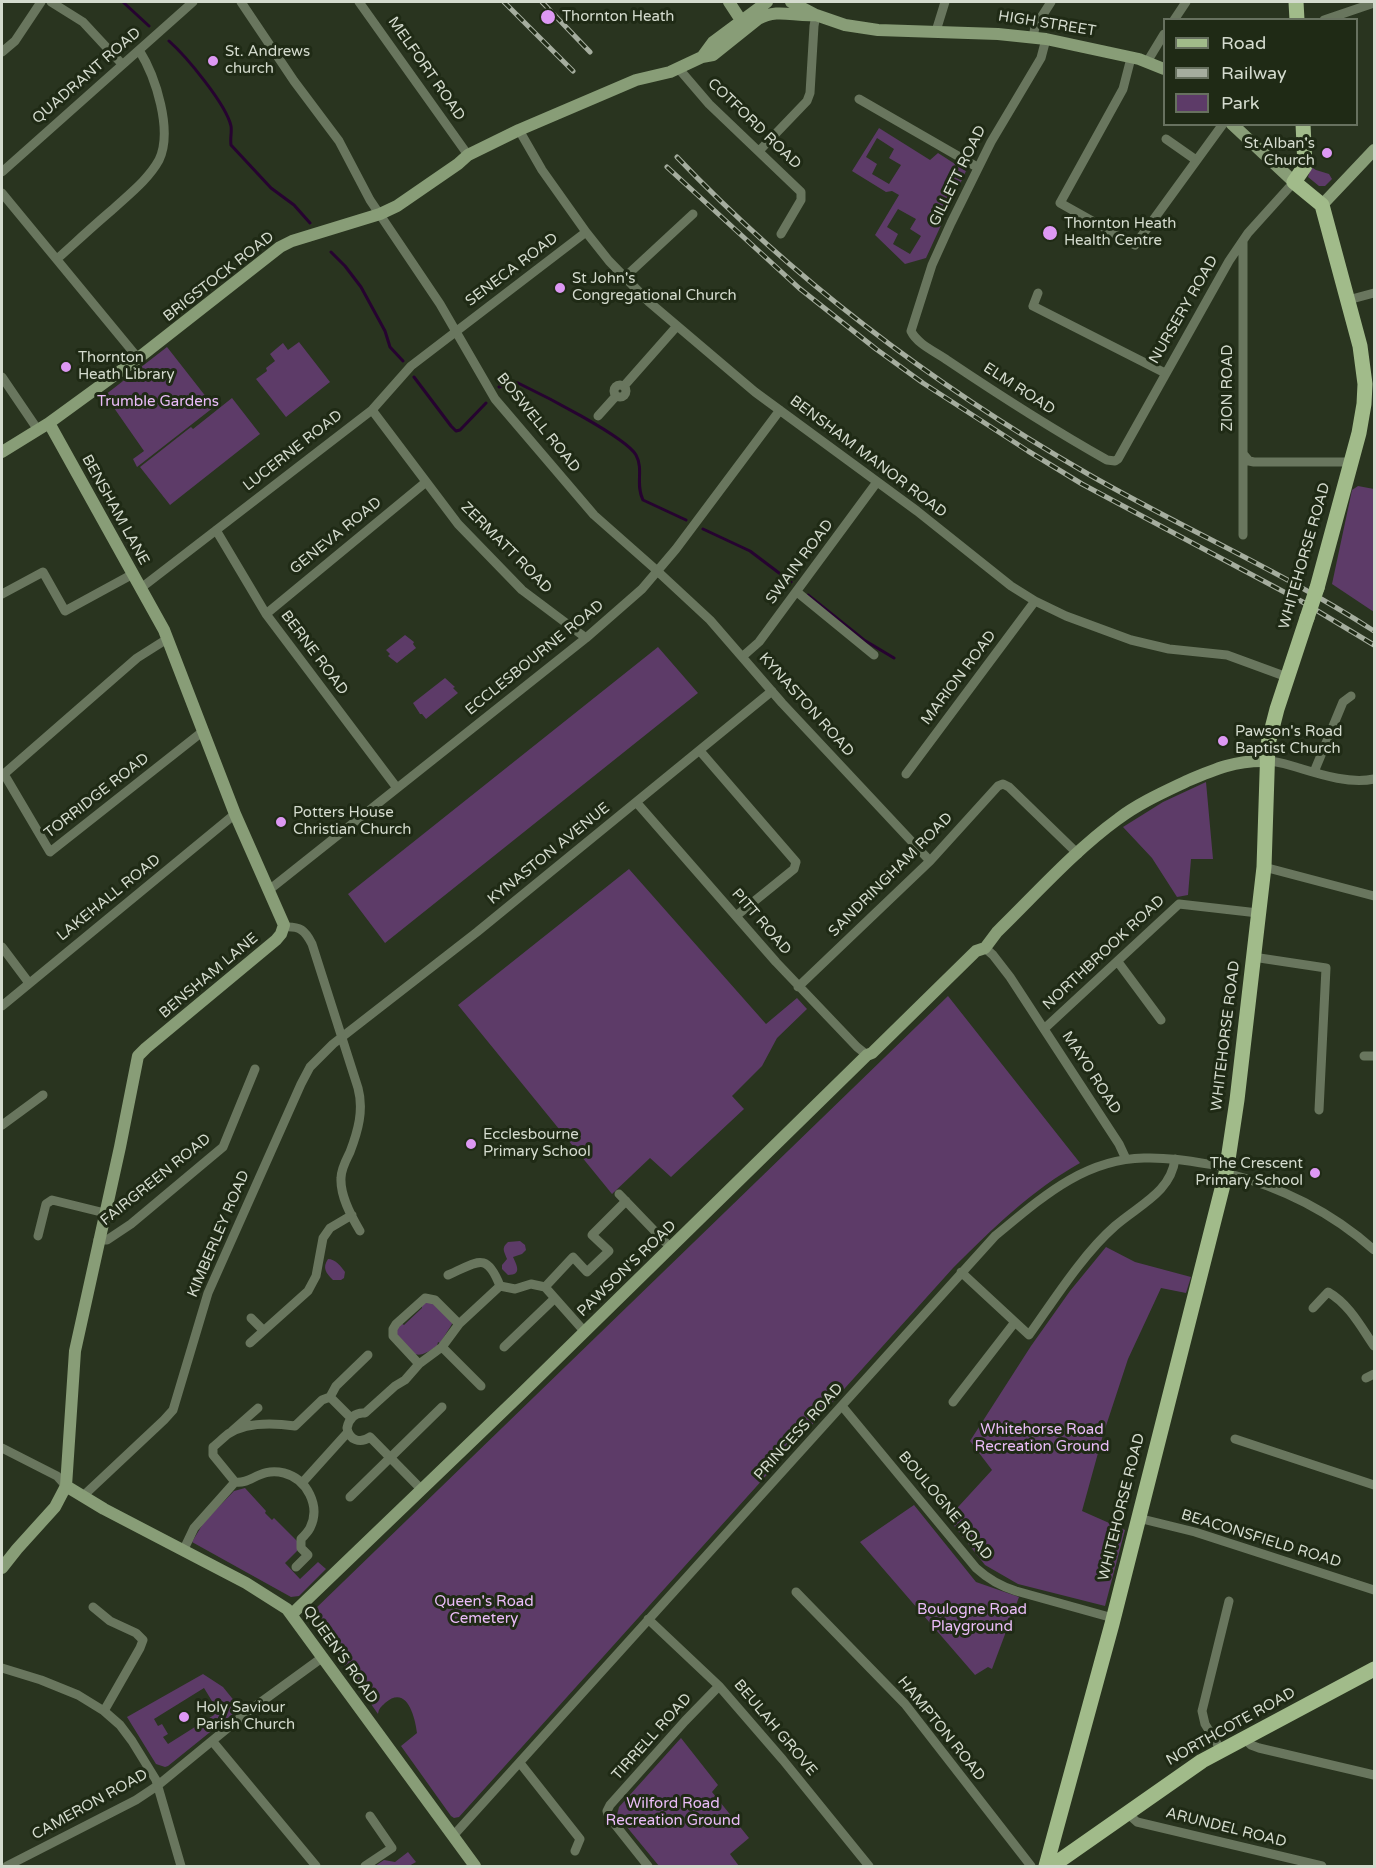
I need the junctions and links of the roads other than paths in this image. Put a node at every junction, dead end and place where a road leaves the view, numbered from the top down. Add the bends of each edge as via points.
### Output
1 (41, 2) edge
2 (51, 2) edge
3 (193, 2) edge
4 (241, 2) edge
5 (359, 2) edge
6 (729, 2) edge
7 (791, 2) edge
8 (945, 2) edge
9 (1051, 2) edge
10 (1186, 2) edge
11 (1296, 2) edge
12 (1374, 3) edge
13 (764, 6) edge
14 (816, 15) junction
15 (1175, 18) edge
16 (1297, 18) edge
17 (1330, 18) edge
18 (744, 25) junction
19 (936, 31) junction
20 (1163, 36) edge
21 (1040, 38) junction
22 (139, 50) junction
23 (2, 52) edge
24 (1131, 58) junction
25 (1147, 62) junction
26 (122, 64) junction
27 (679, 69) junction
28 (1163, 69) edge
29 (859, 99) dead end
30 (1222, 126) edge
31 (1234, 126) edge
32 (1304, 126) edge
33 (519, 130) junction
34 (1166, 139) dead end
35 (1374, 150) edge
36 (759, 152) junction
37 (468, 155) junction
38 (1196, 160) junction
39 (977, 167) junction
40 (2, 172) edge
41 (1294, 182) junction
42 (2, 193) edge
43 (1322, 205) junction
44 (380, 214) junction
45 (693, 214) dead end
46 (586, 232) junction
47 (781, 234) dead end
48 (1243, 241) junction
49 (57, 259) junction
50 (625, 278) junction
51 (1038, 293) dead end
52 (1374, 293) edge
53 (1348, 300) junction
54 (677, 326) junction
55 (456, 332) junction
56 (912, 334) joint
57 (138, 358) junction
58 (1165, 373) junction
59 (2, 377) edge
60 (372, 410) junction
61 (780, 410) junction
62 (598, 416) dead end
63 (49, 423) junction
64 (38, 430) junction
65 (2, 452) edge
66 (1244, 455) junction
67 (1114, 461) joint
68 (1351, 462) junction
69 (426, 482) junction
70 (878, 482) junction
71 (216, 530) junction
72 (1243, 535) dead end
73 (657, 572) junction
74 (133, 574) junction
75 (141, 588) junction
76 (797, 592) junction
77 (2, 594) edge
78 (1035, 601) junction
79 (266, 614) junction
80 (586, 638) junction
81 (168, 639) junction
82 (874, 655) dead end
83 (742, 657) junction
84 (1287, 677) junction
85 (772, 691) junction
86 (1351, 696) dead end
87 (202, 732) junction
88 (700, 751) junction
89 (1267, 761) junction
90 (1314, 772) junction
91 (906, 774) dead end
92 (1374, 779) edge
93 (397, 788) junction
94 (637, 802) junction
95 (235, 814) junction
96 (1078, 854) junction
97 (930, 861) junction
98 (1264, 867) junction
99 (269, 890) junction
100 (1374, 896) edge
101 (1258, 913) junction
102 (736, 916) junction
103 (284, 927) junction
104 (2, 947) edge
105 (985, 948) junction
106 (1253, 957) junction
107 (1118, 962) junction
108 (28, 984) junction
109 (798, 987) junction
110 (2, 1006) edge
111 (1154, 1017) dead end
112 (1044, 1029) junction
113 (343, 1037) junction
114 (867, 1055) junction
115 (1364, 1056) dead end
116 (1374, 1056) edge
117 (255, 1069) dead end
118 (43, 1095) dead end
119 (1319, 1110) dead end
120 (2, 1125) edge
121 (1126, 1158) junction
122 (1175, 1159) junction
123 (1227, 1170) junction
124 (105, 1213) junction
125 (352, 1215) junction
126 (360, 1231) dead end
127 (38, 1236) dead end
128 (98, 1240) junction
129 (671, 1248) junction
130 (1374, 1250) edge
131 (961, 1272) junction
132 (448, 1275) dead end
133 (1320, 1284) dead end
134 (500, 1286) junction
135 (545, 1287) junction
136 (1328, 1292) junction
137 (554, 1299) junction
138 (1313, 1308) dead end
139 (250, 1318) dead end
140 (1015, 1322) junction
141 (459, 1324) junction
142 (263, 1330) junction
143 (584, 1331) junction
144 (250, 1343) dead end
145 (1374, 1346) edge
146 (442, 1347) junction
147 (504, 1347) dead end
148 (368, 1355) dead end
149 (419, 1364) junction
150 (481, 1386) dead end
151 (330, 1397) junction
152 (953, 1401) dead end
153 (842, 1406) junction
154 (442, 1407) dead end
155 (258, 1408) dead end
156 (351, 1418) junction
157 (348, 1432) junction
158 (230, 1433) junction
159 (1235, 1438) dead end
160 (2, 1448) edge
161 (390, 1456) junction
162 (235, 1482) junction
163 (302, 1483) junction
164 (1374, 1485) edge
165 (66, 1486) junction
166 (421, 1490) junction
167 (82, 1497) junction
168 (350, 1497) dead end
169 (1138, 1518) junction
170 (184, 1549) junction
171 (296, 1567) dead end
172 (2, 1568) edge
173 (1374, 1590) edge
174 (796, 1592) dead end
175 (1229, 1601) dead end
176 (93, 1607) dead end
177 (292, 1614) junction
178 (1113, 1618) junction
179 (648, 1619) junction
180 (323, 1657) junction
181 (2, 1668) edge
182 (1374, 1671) edge
183 (719, 1686) junction
184 (104, 1711) junction
185 (1244, 1738) junction
186 (213, 1742) junction
187 (1221, 1750) junction
188 (520, 1763) junction
189 (1374, 1775) edge
190 (157, 1786) junction
191 (1127, 1813) junction
192 (370, 1816) dead end
193 (453, 1836) junction
194 (1054, 1837) junction
195 (575, 1851) dead end
196 (1072, 1853) junction
197 (7, 1866) edge
198 (181, 1866) edge
199 (316, 1866) edge
200 (365, 1866) edge
201 (475, 1866) edge
202 (648, 1866) edge
203 (869, 1866) edge
204 (1031, 1866) edge
205 (1046, 1866) edge
206 (1052, 1866) edge
207 (1322, 1866) edge

1 - 23 street via 15,41
2 - 26 street via 83,22
3 - 22 street, QUADRANT ROAD
4 - 44 street, BOSWELL ROAD via 339,141
5 - 37 street, MELFORT ROAD
6 - 18 street
7 - 14 street, HIGH STREET
8 - 19 street
9 - 21 street, GILLETT ROAD via 1035,27
10 - 15 street
11 - 16 main road
12 - 17 street
13 - 14 street, HIGH STREET via 799,16
13 - 18 street, BRIGSTOCK ROAD
14 - 19 street, HIGH STREET via 878,30
14 - 36 street via 807,101
18 - 27 street, BRIGSTOCK ROAD via 713,55
19 - 21 street, HIGH STREET
20 - 25 street
21 - 24 street, HIGH STREET
21 - 39 street, GILLETT ROAD via 1041,58
22 - 26 street, QUADRANT ROAD
22 - 49 street via 164,118 159,159 144,181
24 - 25 street, HIGH STREET
24 - 38 street via 1123,89 1060,203 1135,244
25 - 28 street, HIGH STREET
26 - 40 street, QUADRANT ROAD
27 - 33 street, BRIGSTOCK ROAD via 636,80
27 - 36 street, COTFORD ROAD via 709,105
29 - 39 street
30 - 38 street
31 - 41 street
32 - 41 main road via 1305,166
33 - 37 street, BRIGSTOCK ROAD
33 - 46 street, BENSHAM MANOR ROAD
34 - 38 street
35 - 43 street
36 - 47 street, COTFORD ROAD via 802,195
37 - 44 street, BRIGSTOCK ROAD
39 - 56 street, GILLETT ROAD via 932,266
41 - 43 main road
41 - 48 street, NURSERY ROAD
42 - 49 street
43 - 53 main road, WHITEHORSE ROAD
44 - 55 street, BOSWELL ROAD
44 - 57 street, BRIGSTOCK ROAD via 280,247
45 - 50 street
46 - 50 street, BENSHAM MANOR ROAD
46 - 55 street, SENECA ROAD
48 - 58 street, NURSERY ROAD
48 - 66 street, ZION ROAD
49 - 57 street
50 - 54 street, BENSHAM MANOR ROAD
51 - 58 street via 1033,306
52 - 53 street
53 - 68 main road, WHITEHORSE ROAD via 1363,358 1365,384 1363,415
54 - 61 street, BENSHAM MANOR ROAD
54 - 62 street via 624,386 625,395 616,396
55 - 60 street, LUCERNE ROAD via 411,366
55 - 73 street, BOSWELL ROAD via 495,399 594,515
56 - 67 street, ELM ROAD via 1036,419
57 - 63 street, BRIGSTOCK ROAD
58 - 67 street, NURSERY ROAD
59 - 64 street
60 - 69 street, ZERMATT ROAD
60 - 71 street, LUCERNE ROAD
61 - 70 street, BENSHAM MANOR ROAD
61 - 73 street, ECCLESBOURNE ROAD
63 - 64 street, BRIGSTOCK ROAD
63 - 74 street, BENSHAM LANE
64 - 65 street, BRIGSTOCK ROAD
66 - 68 street via 1254,462
66 - 72 street, ZION ROAD
68 - 84 main road, WHITEHORSE ROAD, bridge via 1317,588
69 - 79 street, GENEVA ROAD
69 - 80 street, ZERMATT ROAD via 458,524 522,590
70 - 76 street, SWAIN ROAD
70 - 78 street, BENSHAM MANOR ROAD via 1001,579
71 - 75 street, LUCERNE ROAD
71 - 79 street, BERNE ROAD
73 - 80 street, ECCLESBOURNE ROAD
73 - 83 street, KYNASTON ROAD via 705,615
74 - 75 street, BENSHAM LANE
74 - 77 street via 65,611 43,572
75 - 81 street, BENSHAM LANE
76 - 82 street
76 - 83 street, SWAIN ROAD via 759,642
78 - 84 street, BENSHAM MANOR ROAD via 1131,640 1169,649 1227,655
78 - 91 street, MARION ROAD
79 - 93 street, BERNE ROAD
80 - 93 street, ECCLESBOURNE ROAD
81 - 87 street, BENSHAM LANE
81 - 87 street, TORRIDGE ROAD via 137,658 4,774 50,852
83 - 85 street, KYNASTON ROAD
84 - 89 main road, WHITEHORSE ROAD via 1271,730
85 - 88 street, KYNASTON AVENUE
85 - 97 street, KYNASTON ROAD
86 - 90 street via 1343,702
87 - 95 street, BENSHAM LANE
88 - 94 street, KYNASTON AVENUE
88 - 102 street via 796,862 794,869
89 - 90 street
89 - 96 street via 1217,768 1159,794 1119,818
89 - 98 main road, WHITEHORSE ROAD
90 - 92 street
93 - 99 street, ECCLESBOURNE ROAD
94 - 102 street, PITT ROAD
94 - 113 street, KYNASTON AVENUE
95 - 99 street, BENSHAM LANE
95 - 108 street, LAKEHALL ROAD
96 - 97 street, SANDRINGHAM ROAD via 1004,784
96 - 105 street, PAWSON'S ROAD
97 - 109 street, SANDRINGHAM ROAD
98 - 100 street
98 - 101 main road, WHITEHORSE ROAD
99 - 103 street, BENSHAM LANE
101 - 106 main road, WHITEHORSE ROAD
101 - 107 street, NORTHBROOK ROAD via 1179,904
102 - 109 street, PITT ROAD
103 - 113 street via 297,927 308,936
103 - 124 street, BENSHAM LANE via 276,940 138,1056
104 - 108 street
105 - 112 street, MAYO ROAD
105 - 114 street, PAWSON'S ROAD via 976,951
106 - 119 street via 1326,968
106 - 123 main road, WHITEHORSE ROAD
107 - 111 street
107 - 112 street, NORTHBROOK ROAD
108 - 110 street, LAKEHALL ROAD
109 - 114 street, PITT ROAD
112 - 121 street, MAYO ROAD
113 - 125 street via 361,1100 357,1132 341,1176
113 - 167 street, KIMBERLEY ROAD via 313,1063 301,1084 208,1293 173,1410
114 - 129 street, PAWSON'S ROAD
115 - 116 street
117 - 128 street, FAIRGREEN ROAD via 223,1147 130,1224 107,1240
118 - 120 street
121 - 122 street, PRINCESS ROAD
121 - 131 street, PRINCESS ROAD via 1106,1162 1062,1183 995,1236
122 - 123 street, PRINCESS ROAD
122 - 140 street via 1172,1176 1165,1186 1101,1240 1029,1335
123 - 130 street, PRINCESS ROAD via 1308,1204
123 - 169 main road, WHITEHORSE ROAD
124 - 127 street via 52,1200 46,1204
124 - 128 street, BENSHAM LANE
125 - 126 street
125 - 142 street via 330,1228 323,1238 316,1276 308,1291
128 - 165 street, BENSHAM LANE via 73,1365
129 - 135 street via 622,1197 592,1235 609,1251 587,1272 573,1257
129 - 143 street, PAWSON'S ROAD
131 - 140 street
131 - 153 street, PRINCESS ROAD
132 - 134 street via 486,1263
133 - 136 street
134 - 135 street
134 - 141 street
135 - 137 street
136 - 138 street
136 - 145 street via 1346,1306
137 - 143 street
137 - 147 street
139 - 142 street
140 - 152 street
141 - 146 street
141 - 149 street via 435,1300 425,1298 396,1324 394,1339
142 - 144 street
143 - 166 street, PAWSON'S ROAD
146 - 149 street
146 - 150 street
148 - 151 street
149 - 156 street via 365,1413
151 - 156 street
151 - 158 street via 295,1426 255,1425
153 - 178 street, BOULOGNE ROAD via 985,1576 1003,1587
153 - 179 street, PRINCESS ROAD
154 - 161 street
155 - 158 street
156 - 157 street
157 - 161 street via 354,1440 370,1437
157 - 163 street
158 - 162 street via 212,1452
159 - 164 street
160 - 165 street via 57,1476
161 - 166 street
161 - 168 street
162 - 163 street via 271,1472 285,1473
162 - 170 street via 194,1528
163 - 171 street via 312,1499 313,1517 310,1530 301,1539 301,1548 308,1555
165 - 167 street, QUEEN'S ROAD
165 - 172 street, BENSHAM LANE via 55,1507
166 - 177 street, PAWSON'S ROAD
167 - 170 street, QUEEN'S ROAD
169 - 173 street, BEACONSFIELD ROAD via 1195,1532
169 - 178 main road, WHITEHORSE ROAD
170 - 177 street, QUEEN'S ROAD via 284,1605
174 - 204 street, HAMPTON ROAD via 905,1704
175 - 187 street via 1202,1711
176 - 184 street via 143,1640
177 - 180 street, QUEEN'S ROAD
178 - 194 main road, WHITEHORSE ROAD
179 - 183 street, BEULAH GROVE
179 - 188 street, PRINCESS ROAD
180 - 186 street, CAMERON ROAD
180 - 193 street, QUEEN'S ROAD
181 - 184 street via 62,1688
182 - 185 main road, NORTHCOTE ROAD
183 - 202 street, TIRRELL ROAD via 607,1811
183 - 203 street, BEULAH GROVE
184 - 190 street via 132,1741
185 - 187 main road, NORTHCOTE ROAD
185 - 189 street via 1259,1748
186 - 190 street, CAMERON ROAD
186 - 199 street
187 - 191 main road, NORTHCOTE ROAD
188 - 193 street, PRINCESS ROAD
188 - 195 street via 580,1839
190 - 197 street, CAMERON ROAD via 112,1814
190 - 198 street
191 - 196 main road, NORTHCOTE ROAD
191 - 207 street, ARUNDEL ROAD via 1137,1822
192 - 200 street via 392,1848
193 - 201 street, QUEEN'S ROAD
194 - 196 main road via 1062,1840
194 - 205 main road, WHITEHORSE ROAD
196 - 206 main road, NORTHCOTE ROAD

